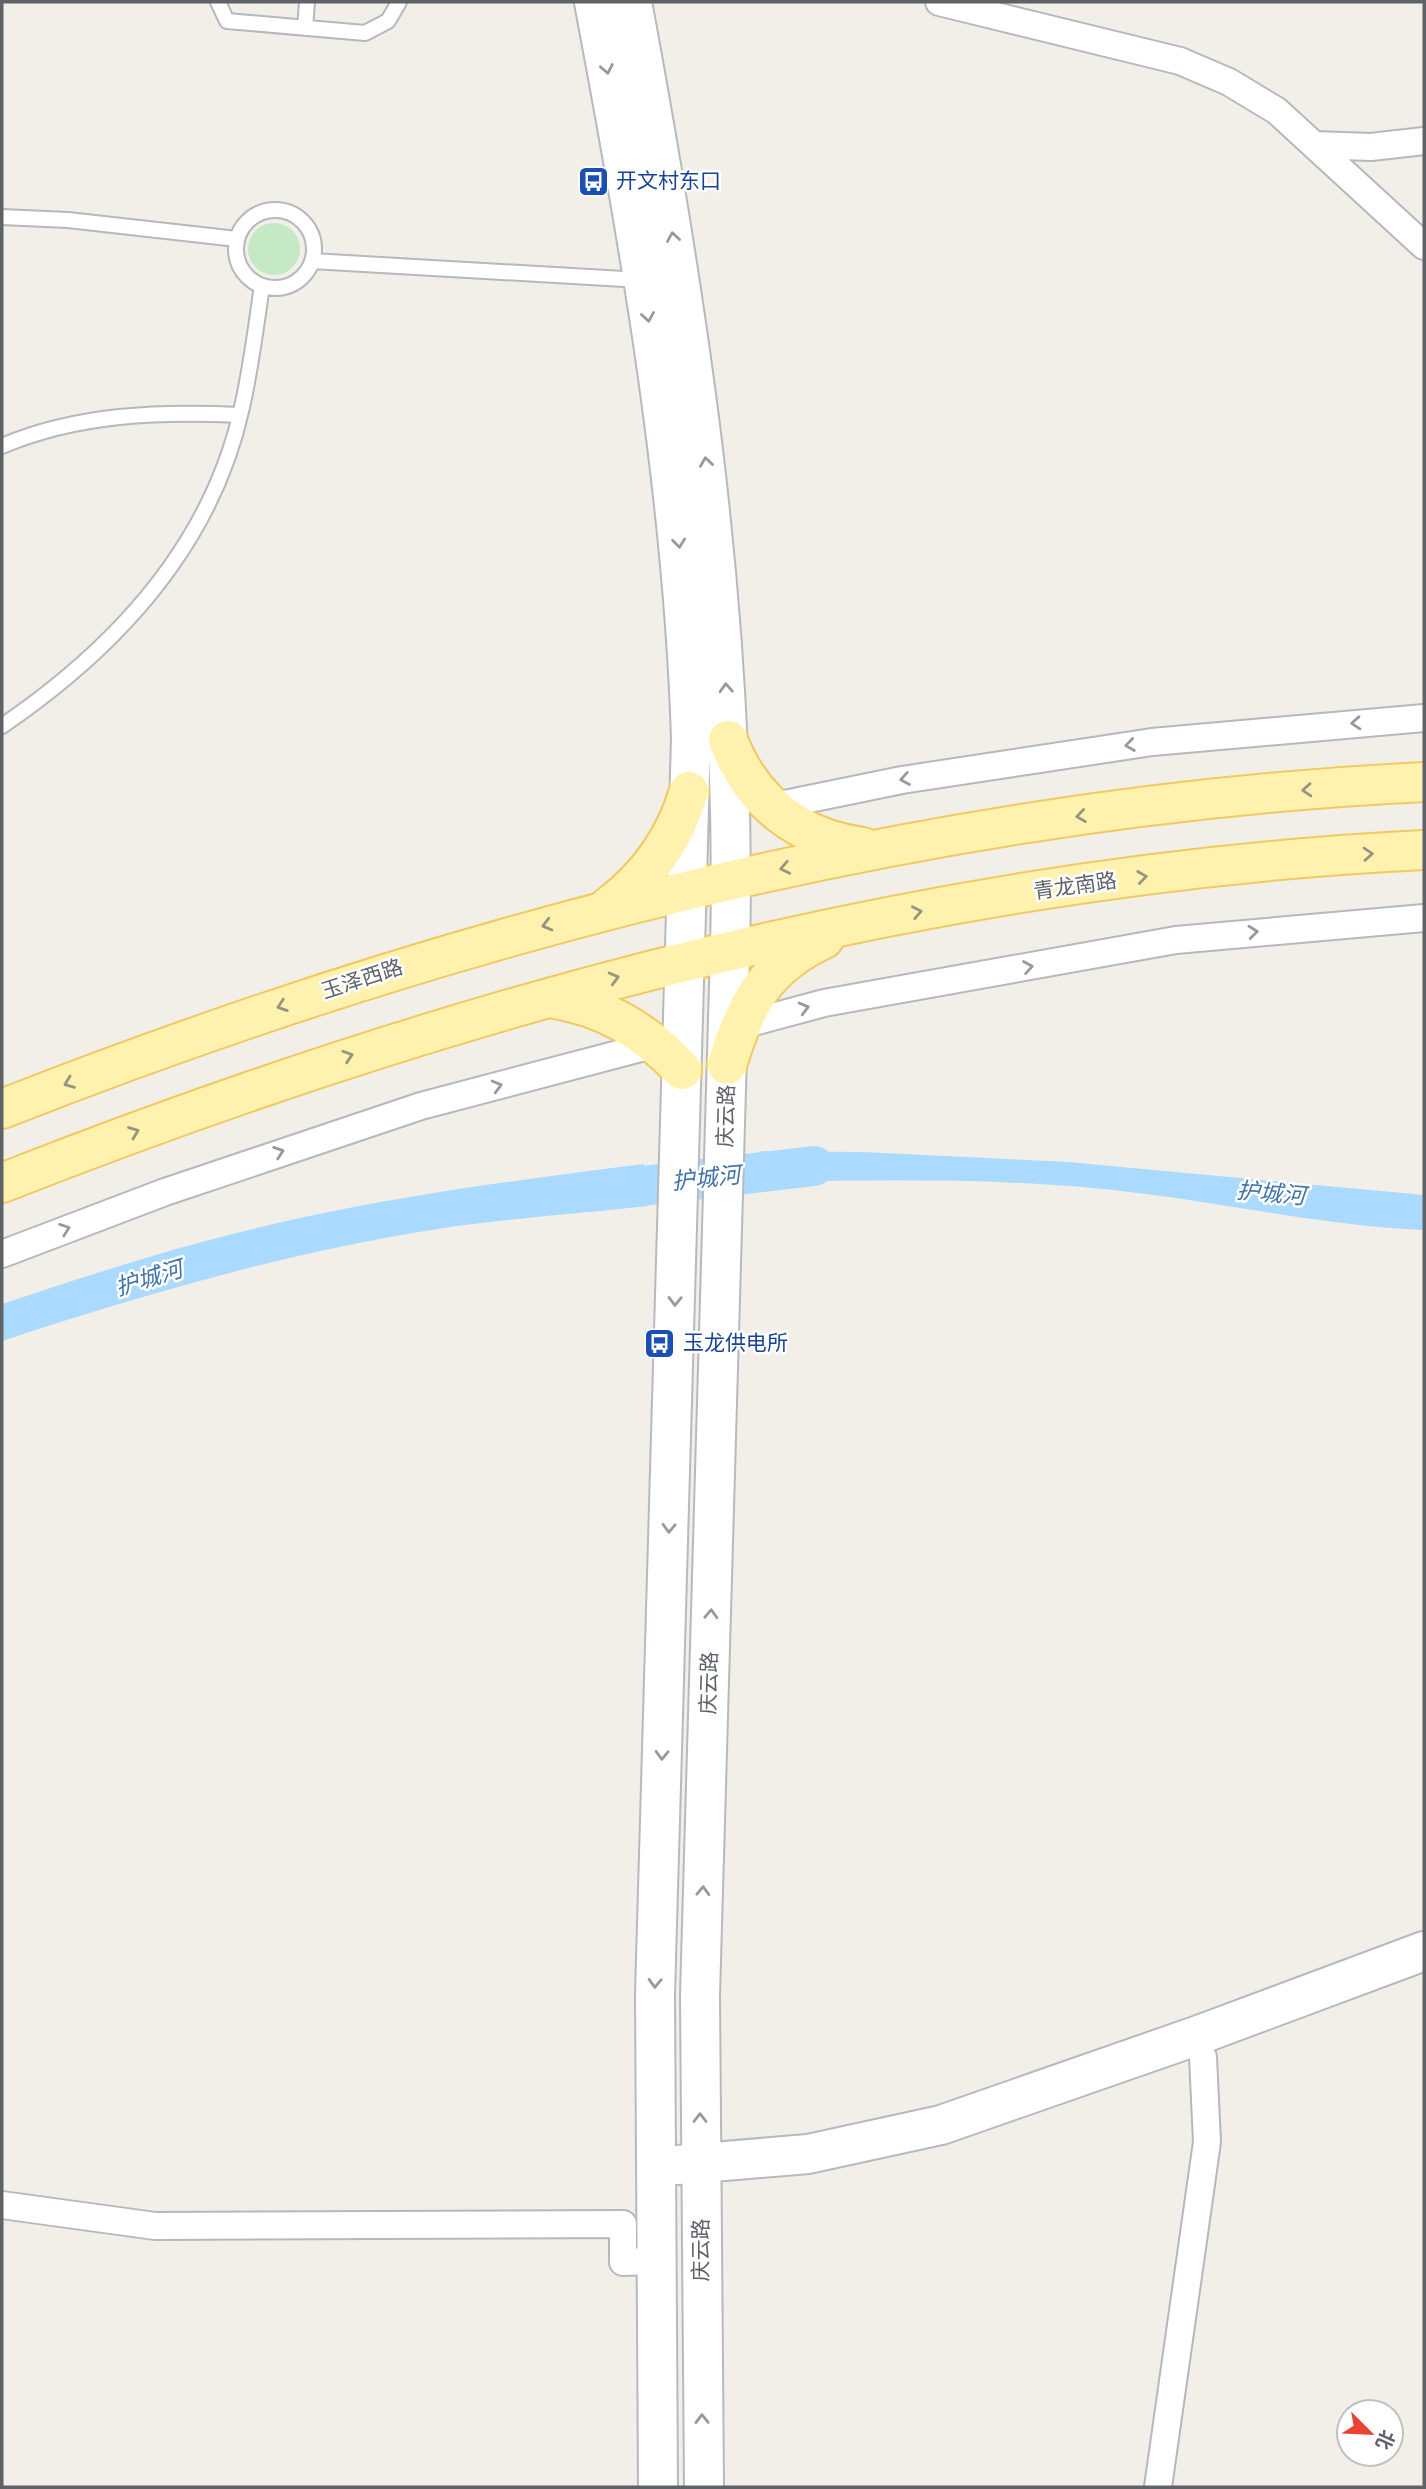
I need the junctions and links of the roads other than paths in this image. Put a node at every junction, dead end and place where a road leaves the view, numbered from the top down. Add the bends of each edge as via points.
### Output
1 (218, 2) edge
2 (307, 2) edge
3 (399, 2) edge
4 (594, 2) edge
5 (632, 2) edge
6 (939, 2) edge
7 (305, 28) junction
8 (1424, 141) edge
9 (1314, 145) junction
10 (2, 218) edge
11 (237, 239) junction
12 (1424, 246) edge
13 (312, 261) junction
14 (643, 281) junction
15 (262, 286) junction
16 (240, 415) junction
17 (2, 446) edge
18 (1424, 718) edge
19 (2, 726) edge
20 (728, 740) junction
21 (1424, 782) edge
22 (689, 791) junction
23 (769, 807) junction
24 (906, 844) junction
25 (1424, 850) edge
26 (732, 879) junction
27 (687, 890) junction
28 (606, 909) junction
29 (1424, 918) edge
30 (858, 923) junction
31 (730, 950) junction
32 (685, 961) junction
33 (544, 997) junction
34 (738, 1026) junction
35 (669, 1057) junction
36 (727, 1065) junction
37 (2, 1109) edge
38 (2, 1183) edge
39 (2, 1254) edge
40 (1424, 1951) edge
41 (1424, 1974) edge
42 (1203, 2057) junction
43 (701, 2175) junction
44 (655, 2176) junction
45 (2, 2204) edge
46 (656, 2262) junction
47 (658, 2487) edge
48 (704, 2487) edge
49 (1158, 2487) edge

1 - 7 lane via 227,21
2 - 7 lane
3 - 7 lane via 387,21 365,33
4 -> 14 street
20 -> 5 street, 庆云路 via 709,487 672,229
6 - 9 street via 1180,61 1254,96
8 - 9 street via 1371,148
9 - 12 street
10 - 11 lane via 68,220
11 - 13 lane via 248,220 258,214 290,213 307,228 314,250
11 - 15 lane via 242,271
13 - 14 lane
13 - 15 lane via 300,280 279,288
14 -> 22 street via 683,580 691,738
15 - 16 lane
16 - 17 lane via 117,418 54,428
16 - 19 lane via 199,523 155,590 98,651
18 -> 23 street via 1115,747 902,780
20 - 23 main road via 744,776
20 - 26 street, 庆云路
21 -> 24 main road via 1160,805
22 - 27 street
22 - 28 main road via 675,830 652,865
23 - 24 main road via 801,830 831,842 863,847
24 -> 26 main road
30 -> 25 main road, 青龙南路 via 1168,873
26 - 27 main road, 玉泽西路
26 - 31 street, 庆云路
27 - 28 main road, 玉泽西路
27 - 32 street
28 -> 37 main road, 玉泽西路 via 304,998
34 -> 29 street via 824,1003 1175,940
30 - 31 main road, 青龙南路
30 - 34 main road via 781,965 757,992
31 - 32 main road
31 - 36 street, 庆云路
33 -> 32 main road
32 - 35 street
33 - 35 main road via 613,1016
38 -> 33 main road via 312,1068
34 - 36 main road
39 -> 35 street via 177,1188 396,1115
35 -> 44 street via 680,1128 655,1994
43 -> 36 street, 庆云路 via 700,1995
40 - 43 street via 941,2125
41 - 42 street
42 - 43 street via 989,2133 905,2157 811,2176
42 - 49 street via 1207,2142
43 - 44 street
48 -> 43 street, 庆云路
44 - 46 street
45 - 46 street via 155,2226 623,2224 623,2262
46 - 47 street

